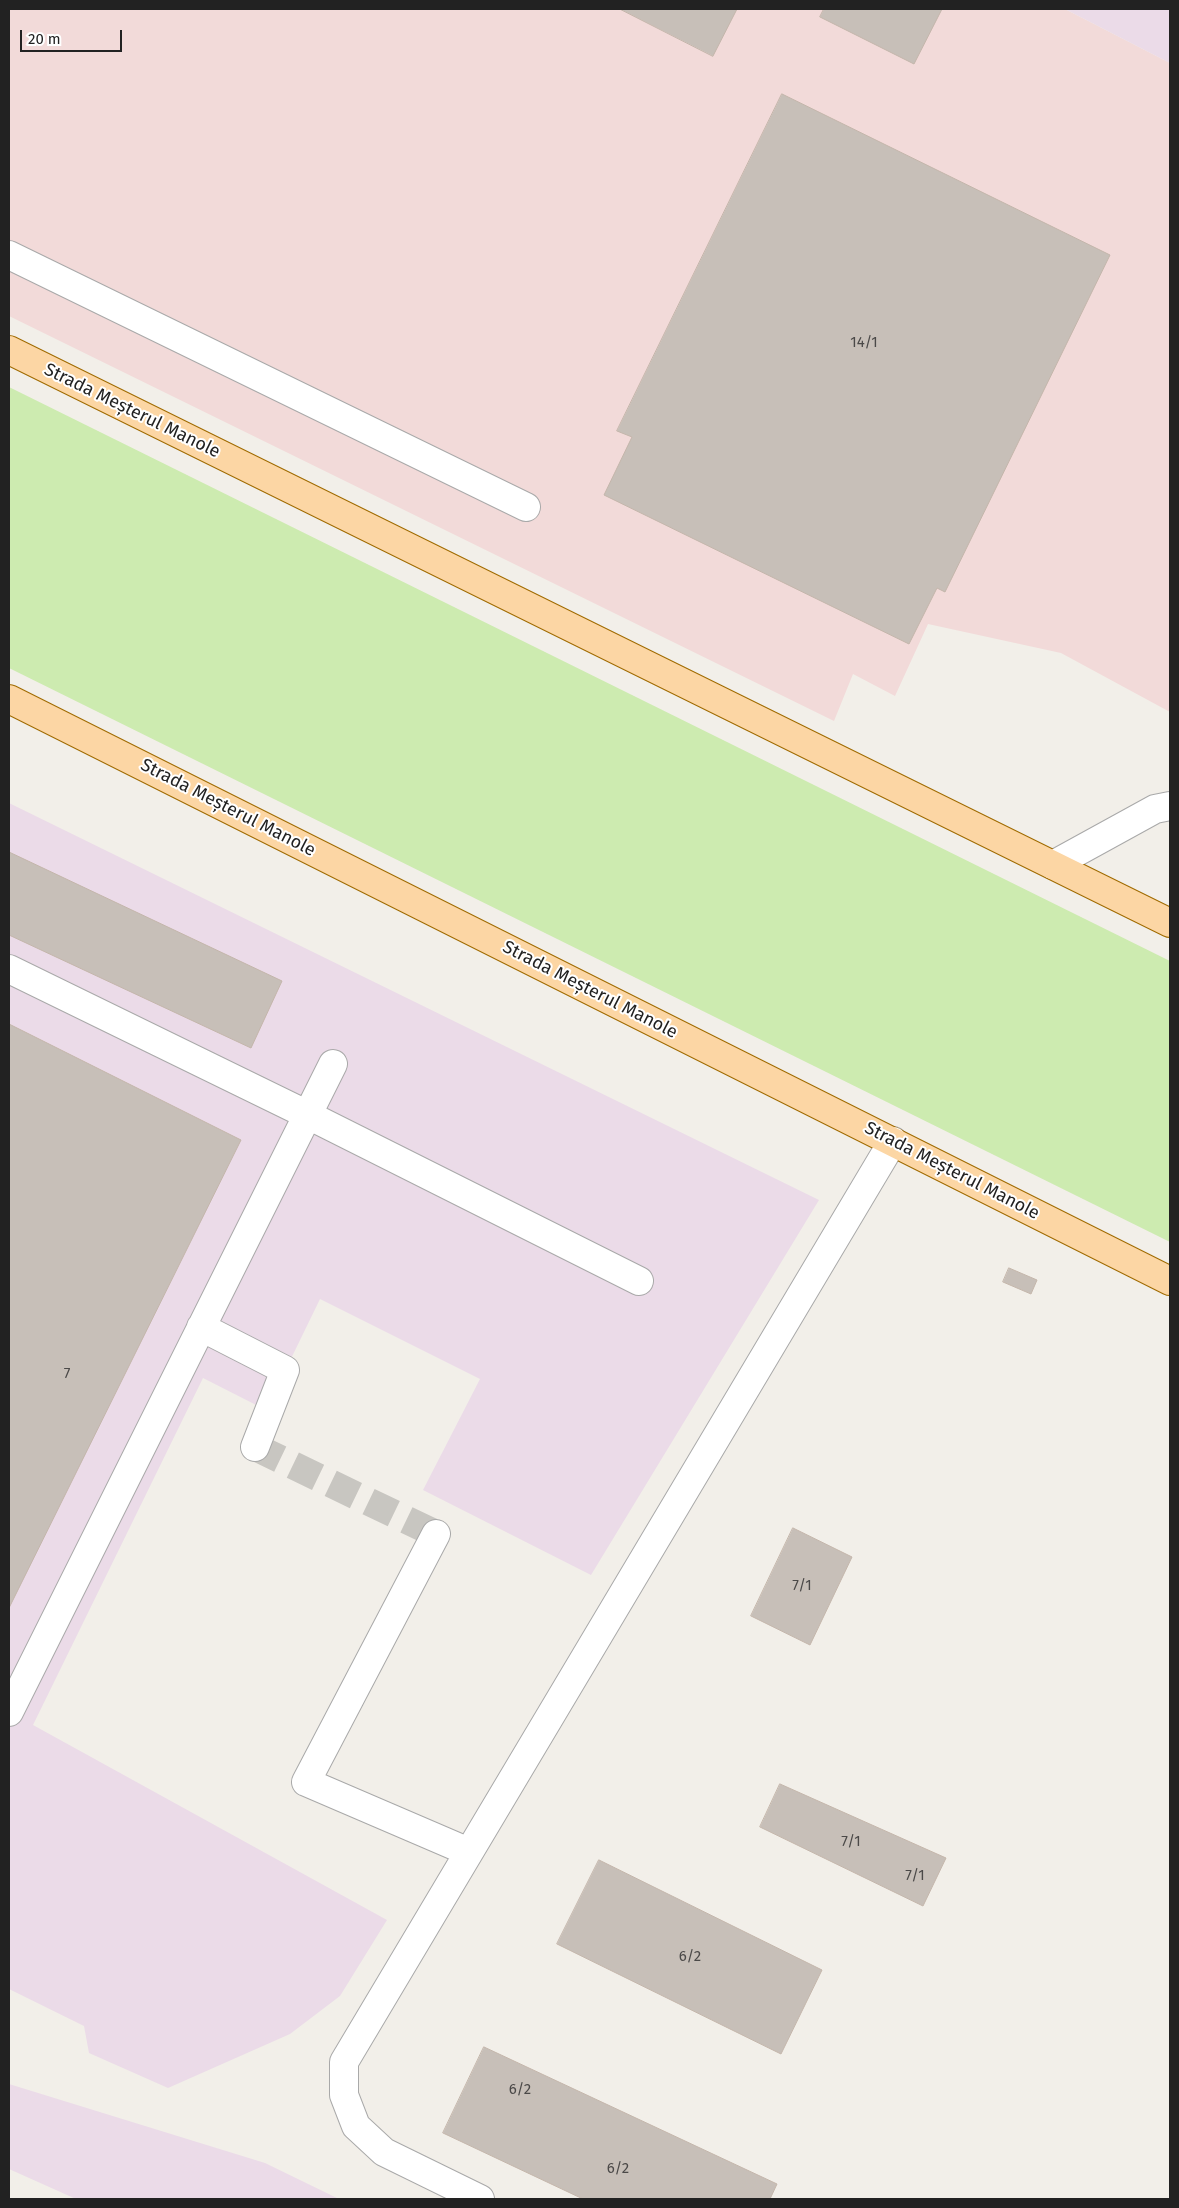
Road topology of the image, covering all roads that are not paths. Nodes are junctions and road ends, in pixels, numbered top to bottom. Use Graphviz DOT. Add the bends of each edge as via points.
graph roads {
  1 [pos="9,255"];
  2 [pos="9,350"];
  3 [pos="526,507"];
  4 [pos="9,699"];
  5 [pos="1170,806"];
  6 [pos="1053,865"];
  7 [pos="1170,923"];
  8 [pos="9,969"];
  9 [pos="333,1064"];
  10 [pos="308,1115"];
  11 [pos="893,1141"];
  12 [pos="639,1281"];
  13 [pos="1170,1281"];
  14 [pos="201,1327"];
  15 [pos="255,1447"];
  16 [pos="436,1534"];
  17 [pos="9,1712"];
  18 [pos="470,1852"];
  19 [pos="480,2199"];
  1 -- 3 [label="lane"];
  2 -- 6 [label="main road, Strada Meșterul Manole"];
  4 -- 11 [label="main road, Strada Meșterul Manole"];
  5 -- 6 [label="lane" via="1155,809"];
  6 -- 7 [label="main road, Strada Meșterul Manole"];
  8 -- 10 [label="lane"];
  9 -- 10 [label="lane"];
  10 -- 12 [label="lane"];
  10 -- 14 [label="lane"];
  11 -- 13 [label="main road, Strada Meșterul Manole"];
  11 -- 18 [label="lane"];
  14 -- 15 [label="lane" via="285,1370"];
  14 -- 17 [label="lane"];
  16 -- 18 [label="lane" via="306,1782"];
  18 -- 19 [label="lane" via="344,2062 344,2095 356,2126 384,2152"];
}
